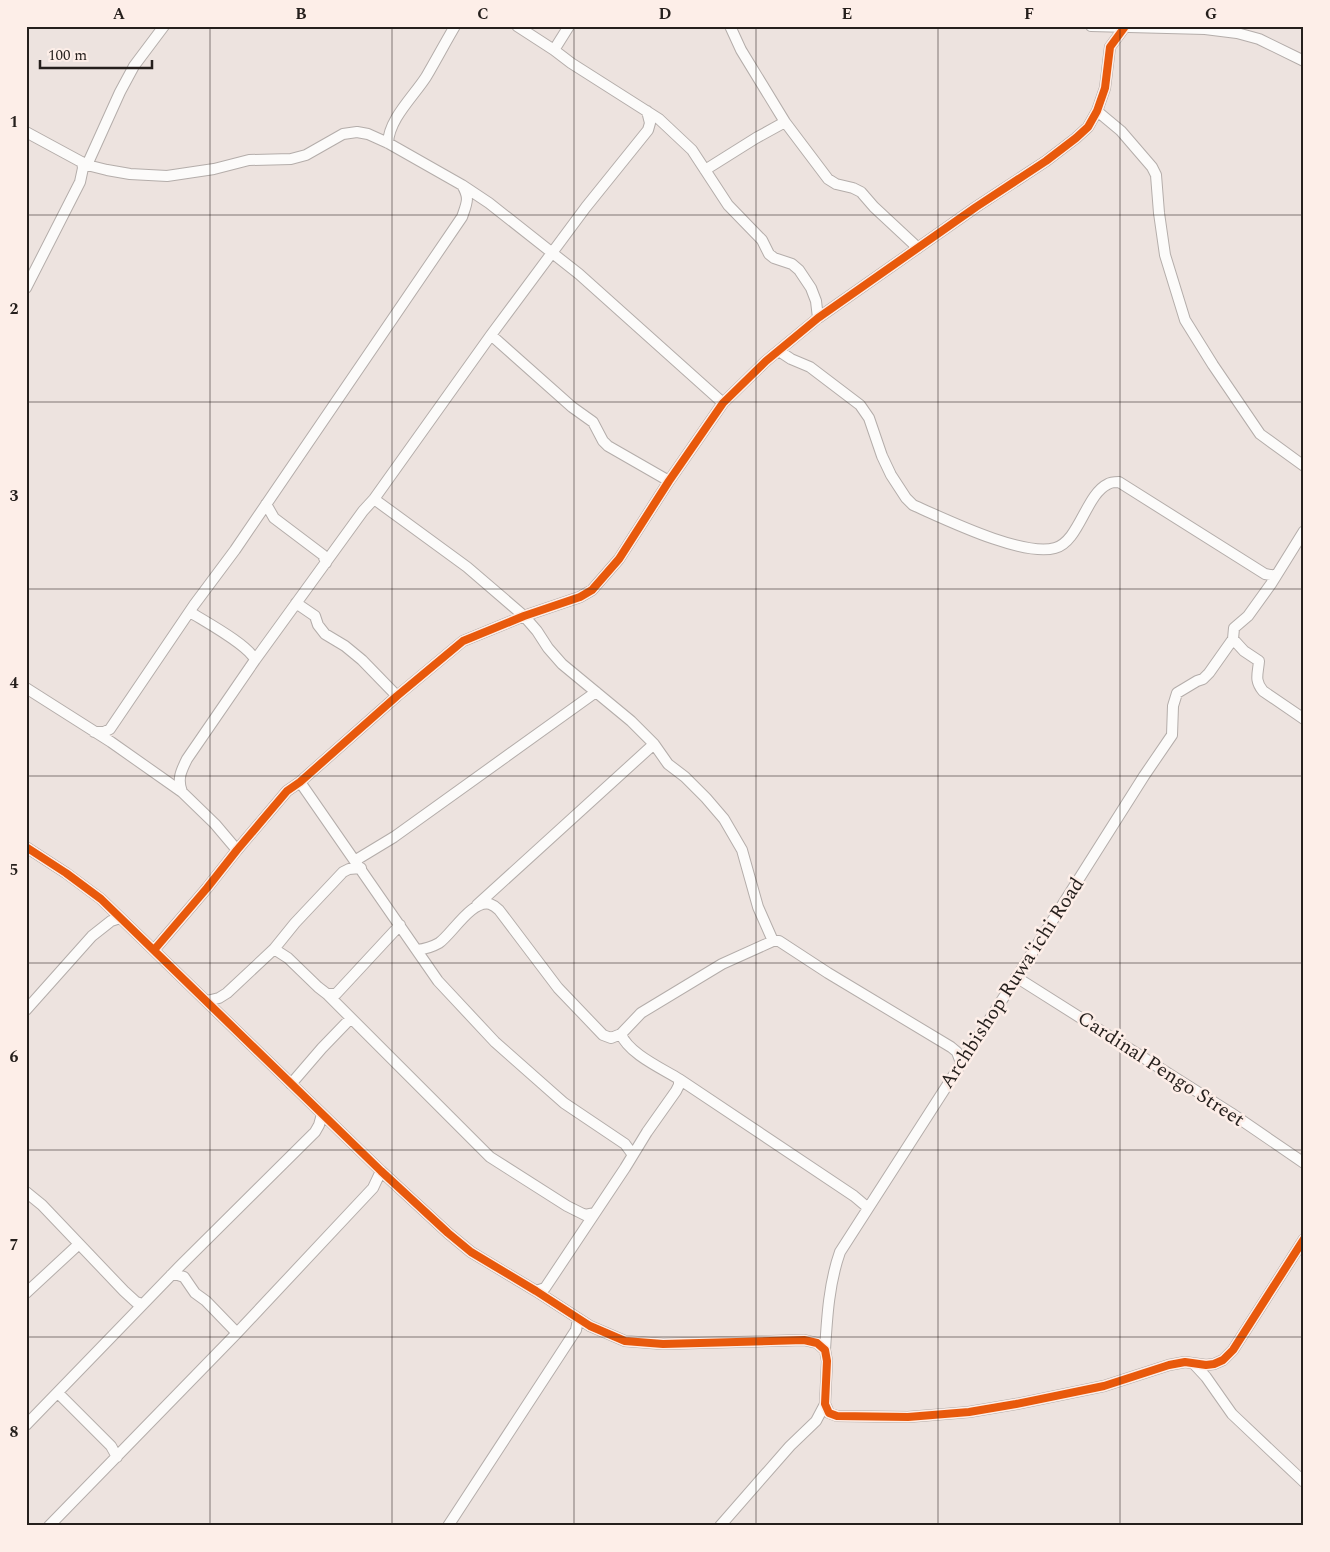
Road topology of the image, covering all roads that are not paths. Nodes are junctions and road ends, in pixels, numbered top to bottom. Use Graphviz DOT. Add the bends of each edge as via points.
graph roads {
  1 [pos="164,26"];
  2 [pos="456,26"];
  3 [pos="518,26"];
  4 [pos="570,26"];
  5 [pos="730,26"];
  6 [pos="1096,27"];
  7 [pos="1124,28"];
  8 [pos="1110,47"];
  9 [pos="554,50"];
  10 [pos="1304,62"];
  11 [pos="647,111"];
  12 [pos="1097,112"];
  13 [pos="786,122"];
  14 [pos="26,132"];
  15 [pos="388,144"];
  16 [pos="84,163"];
  17 [pos="705,170"];
  18 [pos="462,185"];
  19 [pos="918,248"];
  20 [pos="552,253"];
  21 [pos="26,288"];
  22 [pos="818,318"];
  23 [pos="491,335"];
  24 [pos="779,351"];
  25 [pos="723,403"];
  26 [pos="1304,466"];
  27 [pos="669,481"];
  28 [pos="374,499"];
  29 [pos="266,504"];
  30 [pos="1304,531"];
  31 [pos="326,563"];
  32 [pos="1271,578"];
  33 [pos="296,603"];
  34 [pos="190,612"];
  35 [pos="524,616"];
  36 [pos="1233,638"];
  37 [pos="255,660"];
  38 [pos="26,688"];
  39 [pos="596,692"];
  40 [pos="397,696"];
  41 [pos="1304,719"];
  42 [pos="110,729"];
  43 [pos="94,732"];
  44 [pos="111,742"];
  45 [pos="654,744"];
  46 [pos="179,775"];
  47 [pos="161,777"];
  48 [pos="300,782"];
  49 [pos="182,792"];
  50 [pos="26,847"];
  51 [pos="237,850"];
  52 [pos="358,864"];
  53 [pos="474,907"];
  54 [pos="120,918"];
  55 [pos="400,925"];
  56 [pos="773,940"];
  57 [pos="274,949"];
  58 [pos="154,950"];
  59 [pos="417,950"];
  60 [pos="1016,978"];
  61 [pos="327,994"];
  62 [pos="207,1000"];
  63 [pos="26,1010"];
  64 [pos="350,1019"];
  65 [pos="620,1034"];
  66 [pos="961,1063"];
  67 [pos="678,1079"];
  68 [pos="291,1084"];
  69 [pos="322,1114"];
  70 [pos="633,1155"];
  71 [pos="1304,1163"];
  72 [pos="381,1171"];
  73 [pos="26,1192"];
  74 [pos="868,1207"];
  75 [pos="595,1214"];
  76 [pos="1304,1239"];
  77 [pos="79,1244"];
  78 [pos="171,1275"];
  79 [pos="536,1291"];
  80 [pos="26,1293"];
  81 [pos="143,1304"];
  82 [pos="578,1318"];
  83 [pos="237,1333"];
  84 [pos="825,1350"];
  85 [pos="1193,1363"];
  86 [pos="58,1393"];
  87 [pos="825,1404"];
  88 [pos="837,1416"];
  89 [pos="816,1421"];
  90 [pos="26,1425"];
  91 [pos="117,1457"];
  92 [pos="1304,1482"];
  93 [pos="49,1526"];
  94 [pos="448,1526"];
  95 [pos="720,1526"];
  1 -- 16 [label="street" via="134,66"];
  2 -- 15 [label="street" via="398,116 388,136"];
  3 -- 9 [label="street"];
  4 -- 9 [label="street"];
  5 -- 13 [label="street" via="741,50"];
  6 -- 7 [label="street"];
  6 -- 8 [label="street" via="1108,37"];
  7 -- 8 [label="street"];
  7 -- 10 [label="street" via="1205,29 1238,33 1258,39"];
  8 -- 12 [label="street" via="1105,88"];
  9 -- 11 [label="street"];
  11 -- 17 [label="street" via="692,150"];
  11 -- 20 [label="street" via="648,130"];
  12 -- 19 [label="street" via="1076,138 1046,161"];
  12 -- 26 [label="street" via="1121,131 1156,175 1165,255 1185,320 1260,434"];
  13 -- 17 [label="street"];
  13 -- 19 [label="street" via="828,179 861,192"];
  14 -- 16 [label="street"];
  15 -- 16 [label="street" via="368,134 343,134 306,155 291,159 249,160 167,176 130,174"];
  15 -- 18 [label="street"];
  16 -- 21 [label="street" via="80,182"];
  17 -- 22 [label="street" via="728,205 762,240 769,254 799,270 811,288"];
  18 -- 20 [label="street"];
  18 -- 29 [label="street" via="468,194 462,217"];
  19 -- 22 [label="street"];
  20 -- 23 [label="street"];
  20 -- 25 [label="street"];
  22 -- 24 [label="street"];
  23 -- 27 [label="street" via="593,422 608,446"];
  23 -- 28 [label="street"];
  24 -- 25 [label="street"];
  24 -- 32 [label="street" via="810,366 860,405 869,418 892,475 913,505 1010,545 1054,549 1068,539 1099,491 1106,484 1119,482"];
  25 -- 27 [label="street"];
  27 -- 35 [label="street" via="619,559 592,590"];
  28 -- 31 [label="street"];
  28 -- 35 [label="street" via="467,567"];
  29 -- 31 [label="street" via="274,518 323,555"];
  29 -- 34 [label="street"];
  30 -- 32 [label="street"];
  31 -- 33 [label="street"];
  32 -- 36 [label="street" via="1248,616 1234,628"];
  33 -- 37 [label="street"];
  33 -- 40 [label="street" via="315,616 325,634 362,660"];
  34 -- 37 [label="street" via="236,641"];
  34 -- 42 [label="street"];
  35 -- 39 [label="street" via="562,664"];
  35 -- 40 [label="street" via="463,641"];
  36 -- 41 [label="street" via="1244,652 1260,662 1257,680 1263,691"];
  36 -- 60 [label="street, Archbishop Ruwa'ichi Road" via="1209,673 1177,693 1172,735"];
  37 -- 46 [label="street"];
  38 -- 43 [label="street"];
  39 -- 45 [label="street"];
  39 -- 52 [label="street"];
  40 -- 48 [label="street"];
  42 -- 43 [label="street"];
  42 -- 44 [label="street"];
  43 -- 44 [label="street"];
  44 -- 47 [label="street"];
  45 -- 53 [label="street"];
  45 -- 56 [label="street" via="668,764 685,777 724,819 742,850 758,907"];
  46 -- 47 [label="street"];
  46 -- 49 [label="street"];
  47 -- 49 [label="street"];
  48 -- 51 [label="street" via="287,791"];
  48 -- 52 [label="street"];
  49 -- 51 [label="street"];
  50 -- 54 [label="street" via="101,899"];
  51 -- 58 [label="street"];
  52 -- 55 [label="street"];
  52 -- 57 [label="street" via="344,872"];
  53 -- 59 [label="street" via="440,942"];
  53 -- 65 [label="street" via="490,904 500,910 558,988 603,1035 611,1038"];
  54 -- 58 [label="street"];
  54 -- 63 [label="street" via="92,936"];
  55 -- 59 [label="street"];
  55 -- 61 [label="street" via="341,990"];
  56 -- 65 [label="street" via="722,964 641,1013"];
  56 -- 66 [label="street" via="951,1047"];
  57 -- 61 [label="street"];
  57 -- 62 [label="street" via="228,993"];
  58 -- 62 [label="street"];
  59 -- 70 [label="street" via="438,981 495,1042 564,1103 625,1144"];
  60 -- 66 [label="street, Archbishop Ruwa'ichi Road"];
  60 -- 71 [label="street, Cardinal Pengo Street"];
  61 -- 64 [label="street"];
  62 -- 68 [label="street"];
  64 -- 68 [label="street"];
  64 -- 75 [label="street" via="490,1157 566,1206 585,1215"];
  65 -- 67 [label="street" via="631,1049"];
  66 -- 74 [label="street, Archbishop Ruwa'ichi Road"];
  67 -- 70 [label="street" via="676,1091"];
  67 -- 74 [label="street"];
  68 -- 69 [label="street"];
  69 -- 72 [label="street"];
  69 -- 78 [label="street" via="314,1132"];
  70 -- 75 [label="street"];
  72 -- 79 [label="street" via="471,1252"];
  72 -- 83 [label="street" via="373,1188"];
  73 -- 77 [label="street"];
  74 -- 84 [label="street, Archbishop Ruwa'ichi Road" via="840,1252 834,1268"];
  75 -- 79 [label="street" via="545,1288"];
  76 -- 85 [label="street" via="1233,1350 1214,1364"];
  77 -- 80 [label="street"];
  77 -- 81 [label="street" via="124,1291"];
  78 -- 81 [label="street"];
  78 -- 83 [label="street" via="184,1277 195,1293"];
  79 -- 82 [label="street"];
  81 -- 86 [label="street"];
  82 -- 84 [label="street" via="625,1341 663,1344 804,1340 817,1343"];
  82 -- 94 [label="street" via="576,1330"];
  83 -- 91 [label="street"];
  84 -- 87 [label="street, Archbishop Ruwa'ichi Road"];
  85 -- 88 [label="street" via="1169,1365 1104,1386 969,1412 908,1417"];
  85 -- 92 [label="street" via="1232,1414"];
  86 -- 90 [label="street"];
  86 -- 91 [label="street" via="111,1446"];
  87 -- 88 [label="street" via="830,1413"];
  87 -- 89 [label="street"];
  88 -- 89 [label="street"];
  89 -- 95 [label="street"];
  91 -- 93 [label="street"];
}
